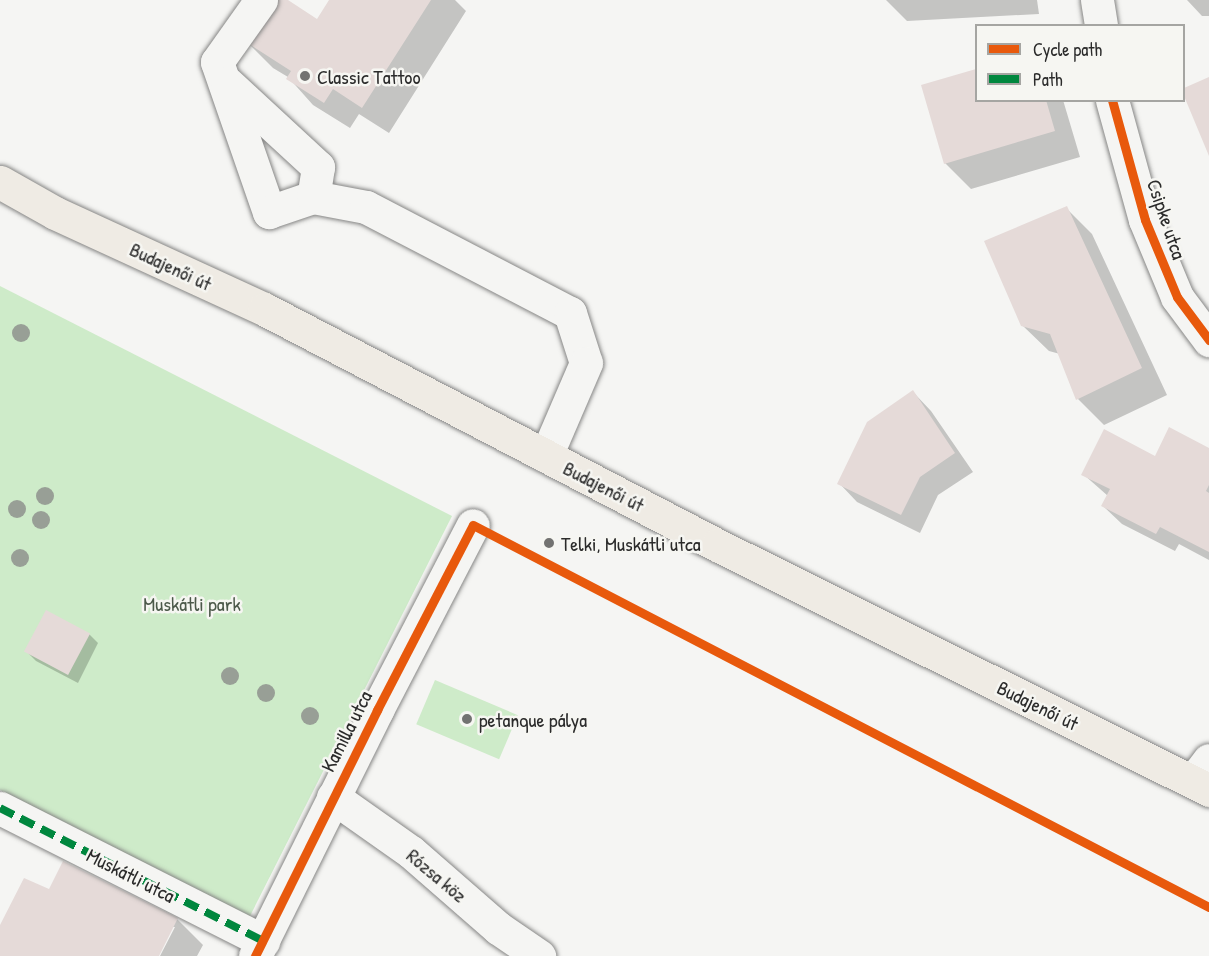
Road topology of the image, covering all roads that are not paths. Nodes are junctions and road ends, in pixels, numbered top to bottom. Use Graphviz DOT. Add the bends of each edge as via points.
graph roads {
  1 [pos="261,0"];
  2 [pos="1097,0"];
  3 [pos="1101,24"];
  4 [pos="226,82"];
  5 [pos="1113,102"];
  6 [pos="0,182"];
  7 [pos="314,197"];
  8 [pos="1209,340"];
  9 [pos="546,456"];
  10 [pos="473,525"];
  11 [pos="1204,777"];
  12 [pos="333,797"];
  13 [pos="0,808"];
  14 [pos="259,948"];
  15 [pos="538,956"];
  1 -- 4 [label="street" via="217,62"];
  2 -- 3 [label="street"];
  4 -- 7 [label="street" via="318,167"];
  4 -- 7 [label="street" via="269,212"];
  5 -- 8 [label="street, Csipke utca" via="1146,220 1176,297"];
  6 -- 9 [label="main road, Budajenői út" via="55,213 264,309"];
  7 -- 9 [label="street" via="366,207 570,313 586,363"];
  9 -- 11 [label="main road, Budajenői út" via="717,545"];
  10 -- 12 [label="street, Kamilla utca"];
  12 -- 14 [label="street, Kamilla utca"];
  12 -- 15 [label="street, Rózsa köz" via="411,852 498,928"];
  13 -- 14 [label="street, Muskátli utca"];
}
